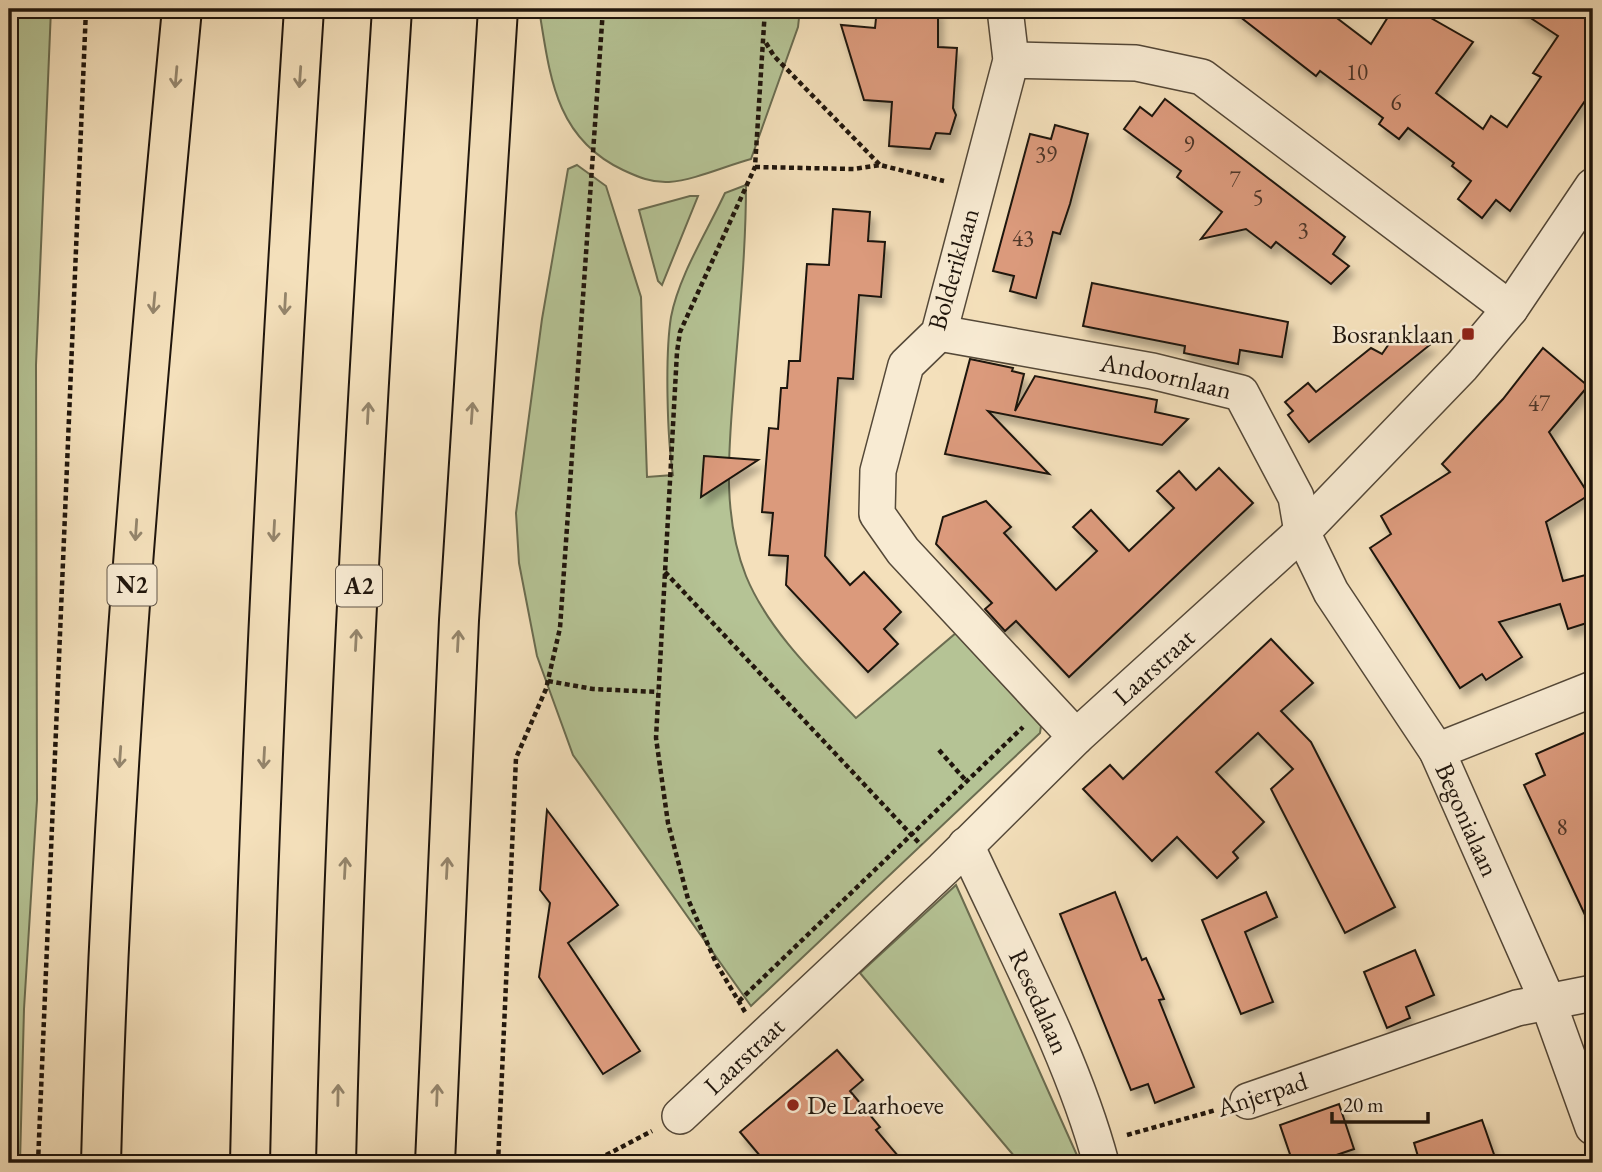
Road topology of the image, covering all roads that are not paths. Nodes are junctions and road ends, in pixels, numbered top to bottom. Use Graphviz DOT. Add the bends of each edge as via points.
graph roads {
  1 [pos="182,9"];
  2 [pos="304,9"];
  3 [pos="392,9"];
  4 [pos="498,9"];
  5 [pos="1005,9"];
  6 [pos="1011,60"];
  7 [pos="1593,186"];
  8 [pos="1510,309"];
  9 [pos="939,333"];
  10 [pos="1302,532"];
  11 [pos="1593,689"];
  12 [pos="1068,729"];
  13 [pos="1437,751"];
  14 [pos="954,857"];
  15 [pos="1593,993"];
  16 [pos="1548,1002"];
  17 [pos="1248,1101"];
  18 [pos="680,1116"];
  19 [pos="1593,1127"];
  20 [pos="1098,1153"];
  21 [pos="102,1163"];
  22 [pos="250,1163"];
  23 [pos="336,1163"];
  24 [pos="435,1163"];
  1 -- 21 [label="highway, N2, one-way" via="127,645 106,969"];
  2 -- 22 [label="highway, one-way" via="284,320 254,967"];
  23 -- 3 [label="highway, A2, one-way" via="341,955"];
  24 -- 4 [label="highway, one-way" via="460,607"];
  5 -- 6 [label="street, Bolderiklaan"];
  6 -- 8 [label="street" via="1136,63 1202,77"];
  6 -- 9 [label="street, Bolderiklaan"];
  7 -- 8 [label="street, Laarstraat"];
  8 -- 10 [label="street, Laarstraat" via="1462,366"];
  9 -- 10 [label="street, Andoornlaan" via="1152,371 1241,393 1296,497"];
  9 -- 12 [label="street, Bolderiklaan" via="906,365 878,471 877,514 903,551"];
  10 -- 12 [label="street, Laarstraat"];
  10 -- 13 [label="street, Begonialaan" via="1331,592"];
  11 -- 13 [label="street"];
  12 -- 14 [label="street, Laarstraat"];
  13 -- 16 [label="street, Begonialaan"];
  14 -- 18 [label="street, Laarstraat"];
  14 -- 20 [label="street, Resedalaan" via="1048,1024"];
  15 -- 16 [label="street, Anjerpad"];
  16 -- 17 [label="street, Anjerpad" via="1517,1008"];
  16 -- 19 [label="street, Begonialaan"];
}
